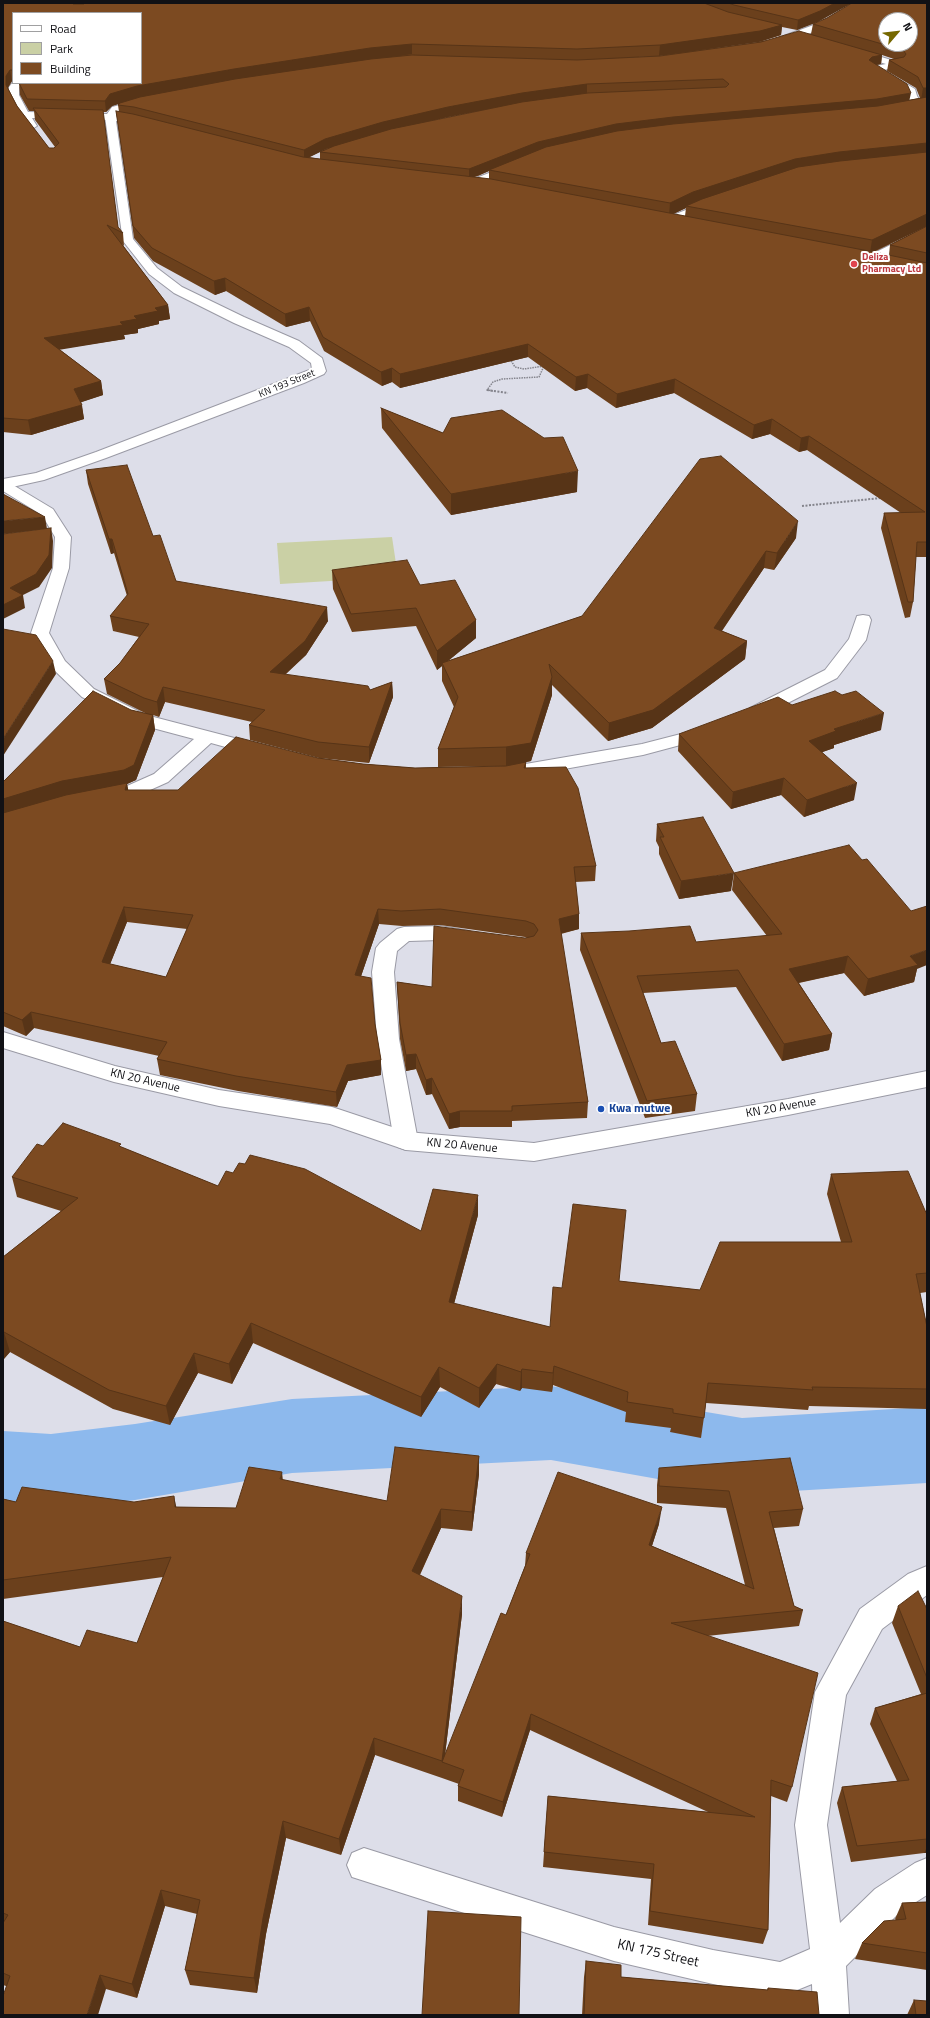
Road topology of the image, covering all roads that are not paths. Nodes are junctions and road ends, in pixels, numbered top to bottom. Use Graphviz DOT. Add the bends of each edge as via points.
graph roads {
  1 [pos="861,3"];
  2 [pos="776,30"];
  3 [pos="798,35"];
  4 [pos="814,40"];
  5 [pos="768,44"];
  6 [pos="843,48"];
  7 [pos="16,84"];
  8 [pos="158,98"];
  9 [pos="923,104"];
  10 [pos="904,108"];
  11 [pos="24,115"];
  12 [pos="110,117"];
  13 [pos="156,126"];
  14 [pos="37,132"];
  15 [pos="528,160"];
  16 [pos="458,183"];
  17 [pos="470,184"];
  18 [pos="491,187"];
  19 [pos="723,198"];
  20 [pos="688,224"];
  21 [pos="927,231"];
  22 [pos="893,264"];
  23 [pos="3,485"];
  24 [pos="863,620"];
  25 [pos="742,718"];
  26 [pos="720,727"];
  27 [pos="207,737"];
  28 [pos="274,754"];
  29 [pos="491,774"];
  30 [pos="87,799"];
  31 [pos="479,939"];
  32 [pos="3,1040"];
  33 [pos="927,1079"];
  34 [pos="406,1141"];
  35 [pos="927,1580"];
  36 [pos="364,1865"];
  37 [pos="927,1875"];
  38 [pos="828,1959"];
  39 [pos="831,2015"];
  1 -- 3 [label="street"];
  2 -- 3 [label="street"];
  3 -- 4 [label="street"];
  3 -- 5 [label="street"];
  6 -- 9 [label="street" via="898,64 874,69 912,91 912,96"];
  7 -- 11 [label="street" via="14,95"];
  8 -- 12 [label="street" via="116,109"];
  9 -- 10 [label="street"];
  11 -- 12 [label="street"];
  11 -- 14 [label="street"];
  12 -- 13 [label="street"];
  12 -- 23 [label="street, KN 193 Street" via="127,239 153,271 178,290 294,344 317,361 319,371 243,402 39,477"];
  15 -- 17 [label="street"];
  16 -- 17 [label="street"];
  17 -- 18 [label="street"];
  19 -- 20 [label="street" via="666,219"];
  21 -- 22 [label="street" via="868,258"];
  23 -- 27 [label="street" via="48,512 54,535 63,538 61,568 40,633 58,664 88,692 140,719"];
  24 -- 25 [label="street" via="858,640 832,674"];
  26 -- 29 [label="street" via="643,749"];
  27 -- 28 [label="street"];
  27 -- 30 [label="street" via="162,778 132,791"];
  31 -- 34 [label="street" via="440,933 404,934 388,948 383,972 388,1039"];
  32 -- 34 [label="street, KN 20 Avenue" via="114,1074 218,1098 332,1116"];
  33 -- 34 [label="street, KN 20 Avenue" via="788,1107 534,1152"];
  35 -- 38 [label="street" via="871,1619 831,1692 811,1825"];
  36 -- 38 [label="street, KN 175 Street" via="614,1944 713,1967 780,1980"];
  37 -- 38 [label="street, KN 175 Street" via="887,1901"];
  38 -- 39 [label="street"];
}
